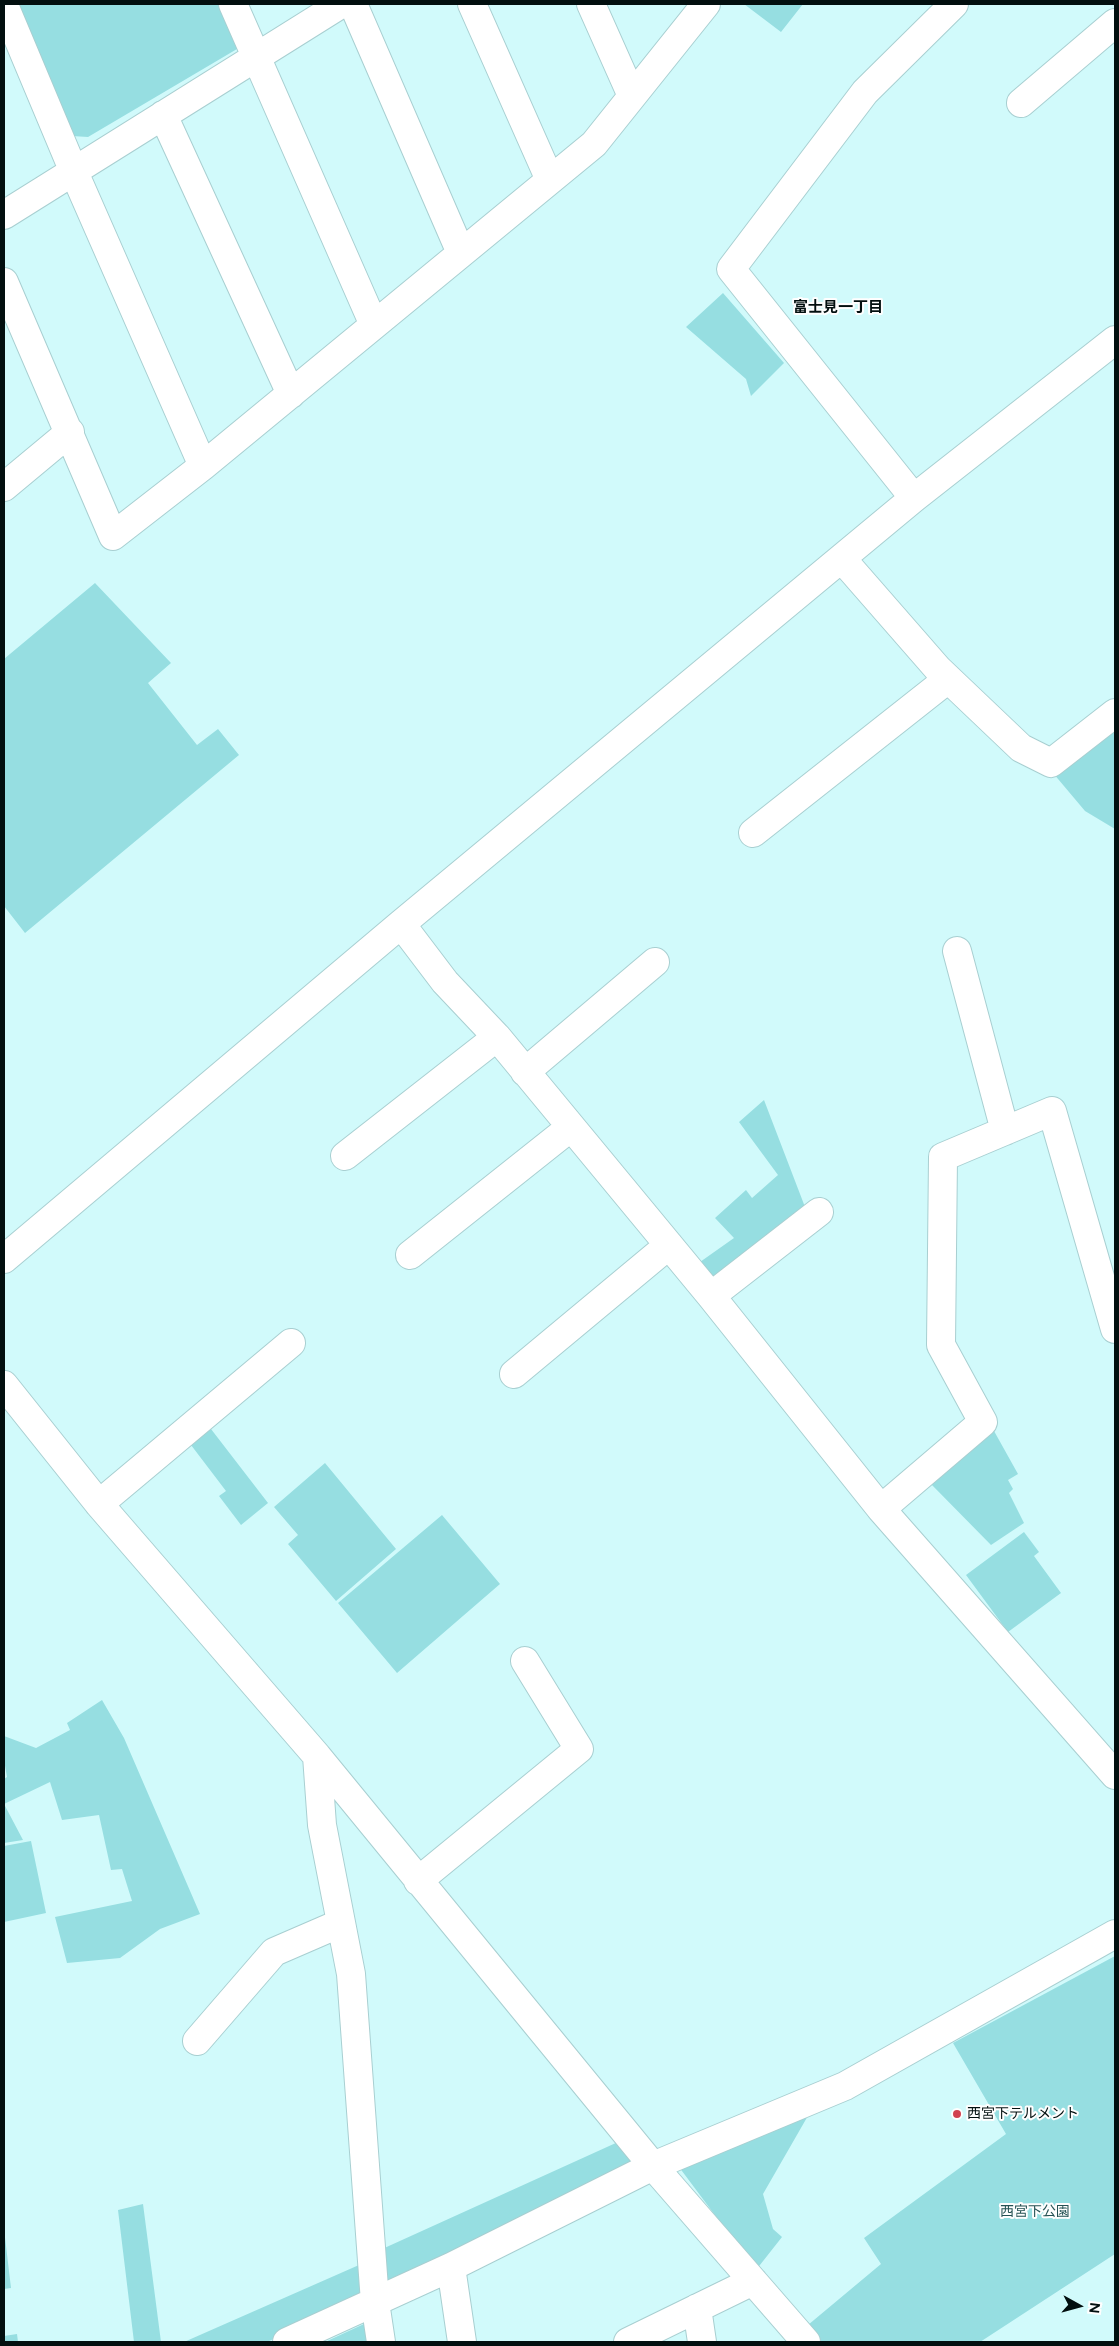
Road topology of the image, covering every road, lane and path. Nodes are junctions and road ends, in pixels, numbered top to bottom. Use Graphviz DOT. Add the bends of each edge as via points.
graph roads {
  1 [pos="233,4"];
  2 [pos="341,4"];
  3 [pos="353,4"];
  4 [pos="472,4"];
  5 [pos="591,4"];
  6 [pos="706,4"];
  7 [pos="954,4"];
  8 [pos="4,5"];
  9 [pos="1115,23"];
  10 [pos="256,55"];
  11 [pos="632,96"];
  12 [pos="1021,103"];
  13 [pos="163,115"];
  14 [pos="74,172"];
  15 [pos="550,180"];
  16 [pos="4,215"];
  17 [pos="462,253"];
  18 [pos="4,282"];
  19 [pos="374,325"];
  20 [pos="1115,340"];
  21 [pos="290,394"];
  22 [pos="70,432"];
  23 [pos="203,466"];
  24 [pos="4,487"];
  25 [pos="914,498"];
  26 [pos="842,559"];
  27 [pos="948,679"];
  28 [pos="1115,713"];
  29 [pos="753,834"];
  30 [pos="401,924"];
  31 [pos="957,951"];
  32 [pos="655,962"];
  33 [pos="497,1037"];
  34 [pos="525,1072"];
  35 [pos="571,1127"];
  36 [pos="1005,1131"];
  37 [pos="345,1156"];
  38 [pos="819,1212"];
  39 [pos="669,1245"];
  40 [pos="410,1255"];
  41 [pos="4,1259"];
  42 [pos="712,1296"];
  43 [pos="1115,1329"];
  44 [pos="291,1343"];
  45 [pos="514,1374"];
  46 [pos="4,1385"];
  47 [pos="99,1504"];
  48 [pos="881,1509"];
  49 [pos="525,1661"];
  50 [pos="317,1756"];
  51 [pos="1115,1775"];
  52 [pos="418,1881"];
  53 [pos="340,1923"];
  54 [pos="1115,1934"];
  55 [pos="197,2041"];
  56 [pos="653,2166"];
  57 [pos="451,2267"];
  58 [pos="753,2281"];
  59 [pos="375,2302"];
  60 [pos="697,2308"];
  61 [pos="288,2342"];
  62 [pos="380,2342"];
  63 [pos="462,2342"];
  64 [pos="628,2342"];
  65 [pos="702,2342"];
  66 [pos="806,2342"];
  1 -- 10 [label="street"];
  2 -- 10 [label="street"];
  3 -- 17 [label="street"];
  4 -- 15 [label="street"];
  5 -- 11 [label="street"];
  6 -- 11 [label="street"];
  7 -- 25 [label="street" via="865,92 731,269"];
  8 -- 14 [label="street"];
  9 -- 12 [label="street"];
  10 -- 13 [label="street"];
  10 -- 19 [label="street"];
  11 -- 15 [label="street" via="594,144"];
  13 -- 14 [label="street"];
  13 -- 21 [label="street"];
  14 -- 16 [label="street"];
  14 -- 23 [label="street"];
  15 -- 17 [label="street"];
  17 -- 19 [label="street"];
  18 -- 22 [label="street"];
  19 -- 21 [label="street"];
  20 -- 25 [label="street"];
  21 -- 23 [label="street"];
  22 -- 23 [label="street" via="113,536"];
  22 -- 24 [label="street"];
  25 -- 26 [label="street"];
  26 -- 27 [label="street"];
  26 -- 30 [label="street"];
  27 -- 28 [label="street" via="1021,748 1051,763"];
  27 -- 29 [label="street"];
  30 -- 33 [label="street" via="445,982"];
  30 -- 41 [label="street"];
  31 -- 36 [label="street"];
  32 -- 34 [label="street"];
  33 -- 34 [label="street"];
  33 -- 37 [label="street"];
  34 -- 35 [label="street"];
  35 -- 39 [label="street"];
  35 -- 40 [label="street"];
  36 -- 43 [label="street" via="1052,1111"];
  36 -- 48 [label="street" via="943,1157 941,1345 983,1422"];
  38 -- 42 [label="street"];
  39 -- 42 [label="street"];
  39 -- 45 [label="street"];
  42 -- 48 [label="street"];
  44 -- 47 [label="street"];
  46 -- 47 [label="street"];
  47 -- 50 [label="street"];
  48 -- 51 [label="street"];
  49 -- 52 [label="street" via="579,1749"];
  50 -- 52 [label="street"];
  50 -- 53 [label="street" via="322,1825"];
  52 -- 56 [label="street"];
  53 -- 55 [label="street" via="274,1952"];
  53 -- 59 [label="street" via="351,1974"];
  54 -- 56 [label="street" via="845,2086"];
  56 -- 57 [label="street"];
  56 -- 58 [label="street"];
  57 -- 59 [label="street"];
  57 -- 63 [label="street"];
  58 -- 60 [label="street"];
  58 -- 66 [label="street"];
  59 -- 61 [label="street"];
  59 -- 62 [label="street"];
  60 -- 64 [label="street"];
  60 -- 65 [label="street"];
}
